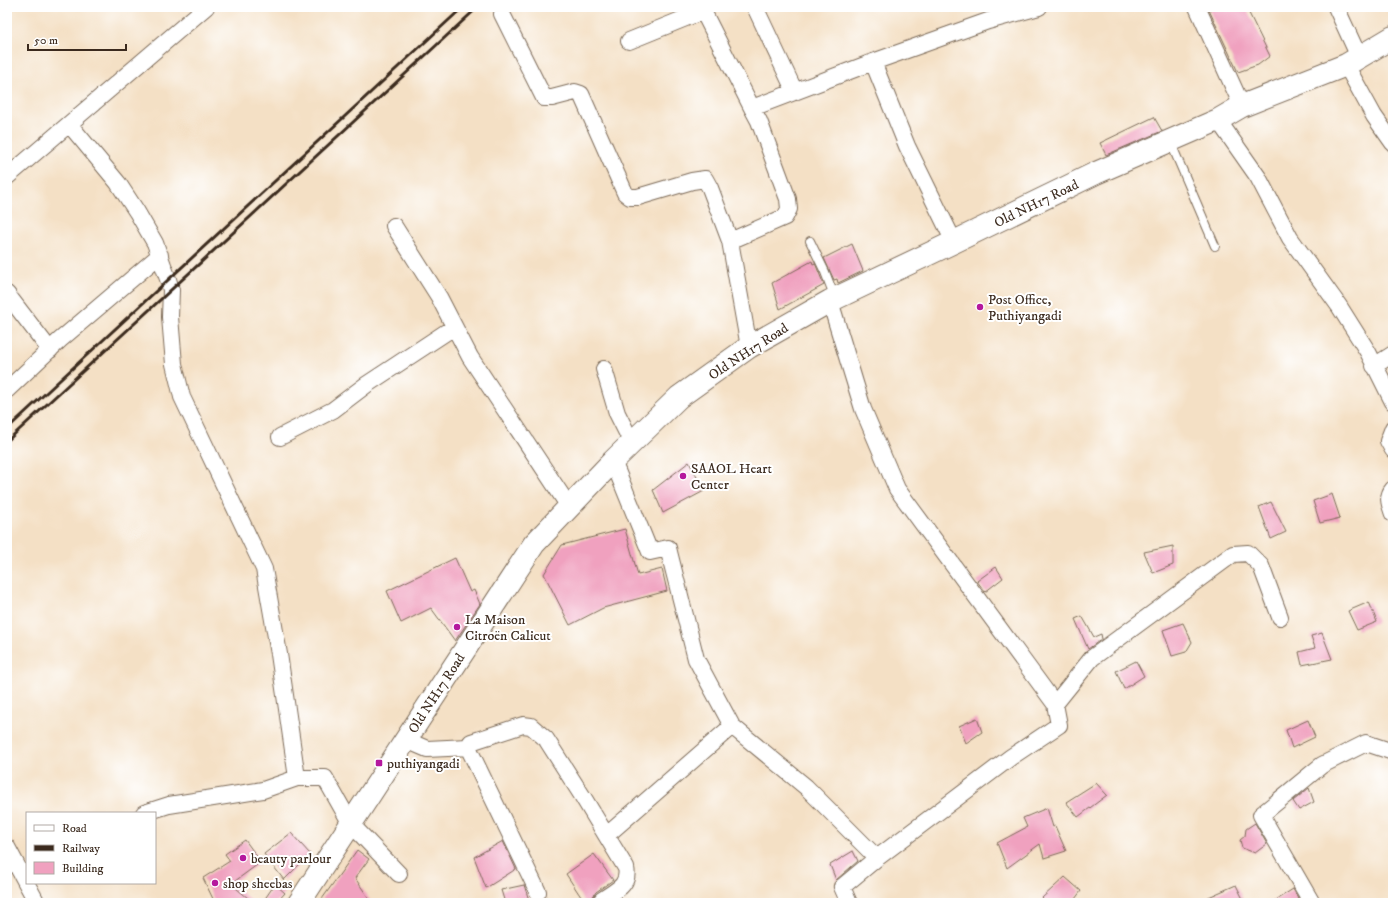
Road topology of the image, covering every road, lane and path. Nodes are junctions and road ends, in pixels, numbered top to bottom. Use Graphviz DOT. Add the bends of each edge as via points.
graph roads {
  1 [pos="206,7"];
  2 [pos="755,7"];
  3 [pos="1039,7"];
  4 [pos="1197,7"];
  5 [pos="1336,7"];
  6 [pos="702,9"];
  7 [pos="502,14"];
  8 [pos="1393,37"];
  9 [pos="629,41"];
  10 [pos="873,62"];
  11 [pos="1353,62"];
  12 [pos="795,92"];
  13 [pos="1242,106"];
  14 [pos="752,108"];
  15 [pos="1218,120"];
  16 [pos="69,124"];
  17 [pos="1170,140"];
  18 [pos="1393,143"];
  19 [pos="7,177"];
  20 [pos="394,226"];
  21 [pos="730,240"];
  22 [pos="810,240"];
  23 [pos="954,242"];
  24 [pos="1215,246"];
  25 [pos="160,255"];
  26 [pos="7,294"];
  27 [pos="832,300"];
  28 [pos="454,327"];
  29 [pos="749,347"];
  30 [pos="50,350"];
  31 [pos="1393,354"];
  32 [pos="1374,366"];
  33 [pos="604,369"];
  34 [pos="7,390"];
  35 [pos="1393,402"];
  36 [pos="1393,428"];
  37 [pos="280,437"];
  38 [pos="632,443"];
  39 [pos="1393,450"];
  40 [pos="613,461"];
  41 [pos="1393,490"];
  42 [pos="570,508"];
  43 [pos="1393,514"];
  44 [pos="1280,617"];
  45 [pos="1054,704"];
  46 [pos="732,726"];
  47 [pos="406,740"];
  48 [pos="468,747"];
  49 [pos="1393,752"];
  50 [pos="297,778"];
  51 [pos="147,812"];
  52 [pos="351,824"];
  53 [pos="606,835"];
  54 [pos="16,853"];
  55 [pos="877,858"];
  56 [pos="399,874"];
  57 [pos="26,877"];
  58 [pos="29,884"];
  59 [pos="538,892"];
  60 [pos="37,903"];
  61 [pos="299,903"];
  62 [pos="600,903"];
  63 [pos="849,903"];
  64 [pos="1312,903"];
  1 -- 16 [label="street"];
  2 -- 12 [label="street"];
  3 -- 10 [label="street" via="988,21"];
  4 -- 13 [label="street"];
  5 -- 11 [label="street"];
  6 -- 9 [label="street"];
  6 -- 14 [label="street"];
  7 -- 21 [label="street" via="544,98 575,92 581,94 625,193 630,197 638,197 692,181 705,180"];
  8 -- 11 [label="main road, Old NH17 Road"];
  10 -- 12 [label="street"];
  10 -- 23 [label="street" via="907,146"];
  11 -- 13 [label="main road, Old NH17 Road"];
  11 -- 18 [label="street" via="1374,116"];
  12 -- 14 [label="street"];
  13 -- 15 [label="main road, Old NH17 Road"];
  14 -- 21 [label="street" via="788,198 789,209 785,216"];
  15 -- 17 [label="main road, Old NH17 Road"];
  15 -- 32 [label="street" via="1258,177 1290,238 1339,306"];
  16 -- 19 [label="street"];
  16 -- 25 [label="street" via="118,183"];
  17 -- 23 [label="main road, Old NH17 Road"];
  17 -- 24 [label="lane"];
  20 -- 28 [label="street" via="439,297"];
  21 -- 29 [label="street"];
  22 -- 27 [label="lane" via="825,272"];
  23 -- 27 [label="main road, Old NH17 Road"];
  25 -- 30 [label="street"];
  25 -- 50 [label="street" via="171,290 170,318 174,364 182,397 264,569"];
  26 -- 30 [label="street"];
  27 -- 29 [label="main road, Old NH17 Road"];
  27 -- 45 [label="street" via="863,409 897,489"];
  28 -- 37 [label="street" via="333,410"];
  28 -- 42 [label="street" via="470,357"];
  29 -- 38 [label="main road, Old NH17 Road" via="679,397"];
  30 -- 34 [label="street"];
  31 -- 32 [label="street"];
  32 -- 35 [label="street"];
  33 -- 38 [label="street" via="617,413"];
  36 -- 39 [label="street" via="1388,442"];
  38 -- 40 [label="main road, Old NH17 Road"];
  40 -- 42 [label="main road, Old NH17 Road"];
  40 -- 46 [label="street" via="650,552 668,548 696,659"];
  41 -- 43 [label="street" via="1389,494 1389,499"];
  42 -- 47 [label="main road, Old NH17 Road" via="534,544"];
  44 -- 45 [label="street" via="1261,566 1248,553 1233,554 1092,658"];
  45 -- 55 [label="street" via="1059,725 1011,757"];
  46 -- 53 [label="street"];
  46 -- 55 [label="street" via="806,787"];
  47 -- 48 [label="street" via="427,748"];
  47 -- 52 [label="main road, Old NH17 Road"];
  48 -- 53 [label="street" via="471,742 508,729 530,726 546,739"];
  48 -- 59 [label="street"];
  49 -- 64 [label="street" via="1366,743 1322,765 1262,815"];
  50 -- 51 [label="street" via="263,790 169,805"];
  50 -- 52 [label="street" via="325,778"];
  52 -- 56 [label="street"];
  52 -- 61 [label="main road, Old NH17 Road"];
  53 -- 62 [label="street" via="626,868 628,876 625,884"];
  54 -- 57 [label="street"];
  55 -- 63 [label="street" via="842,887"];
  58 -- 60 [label="street"];
}
